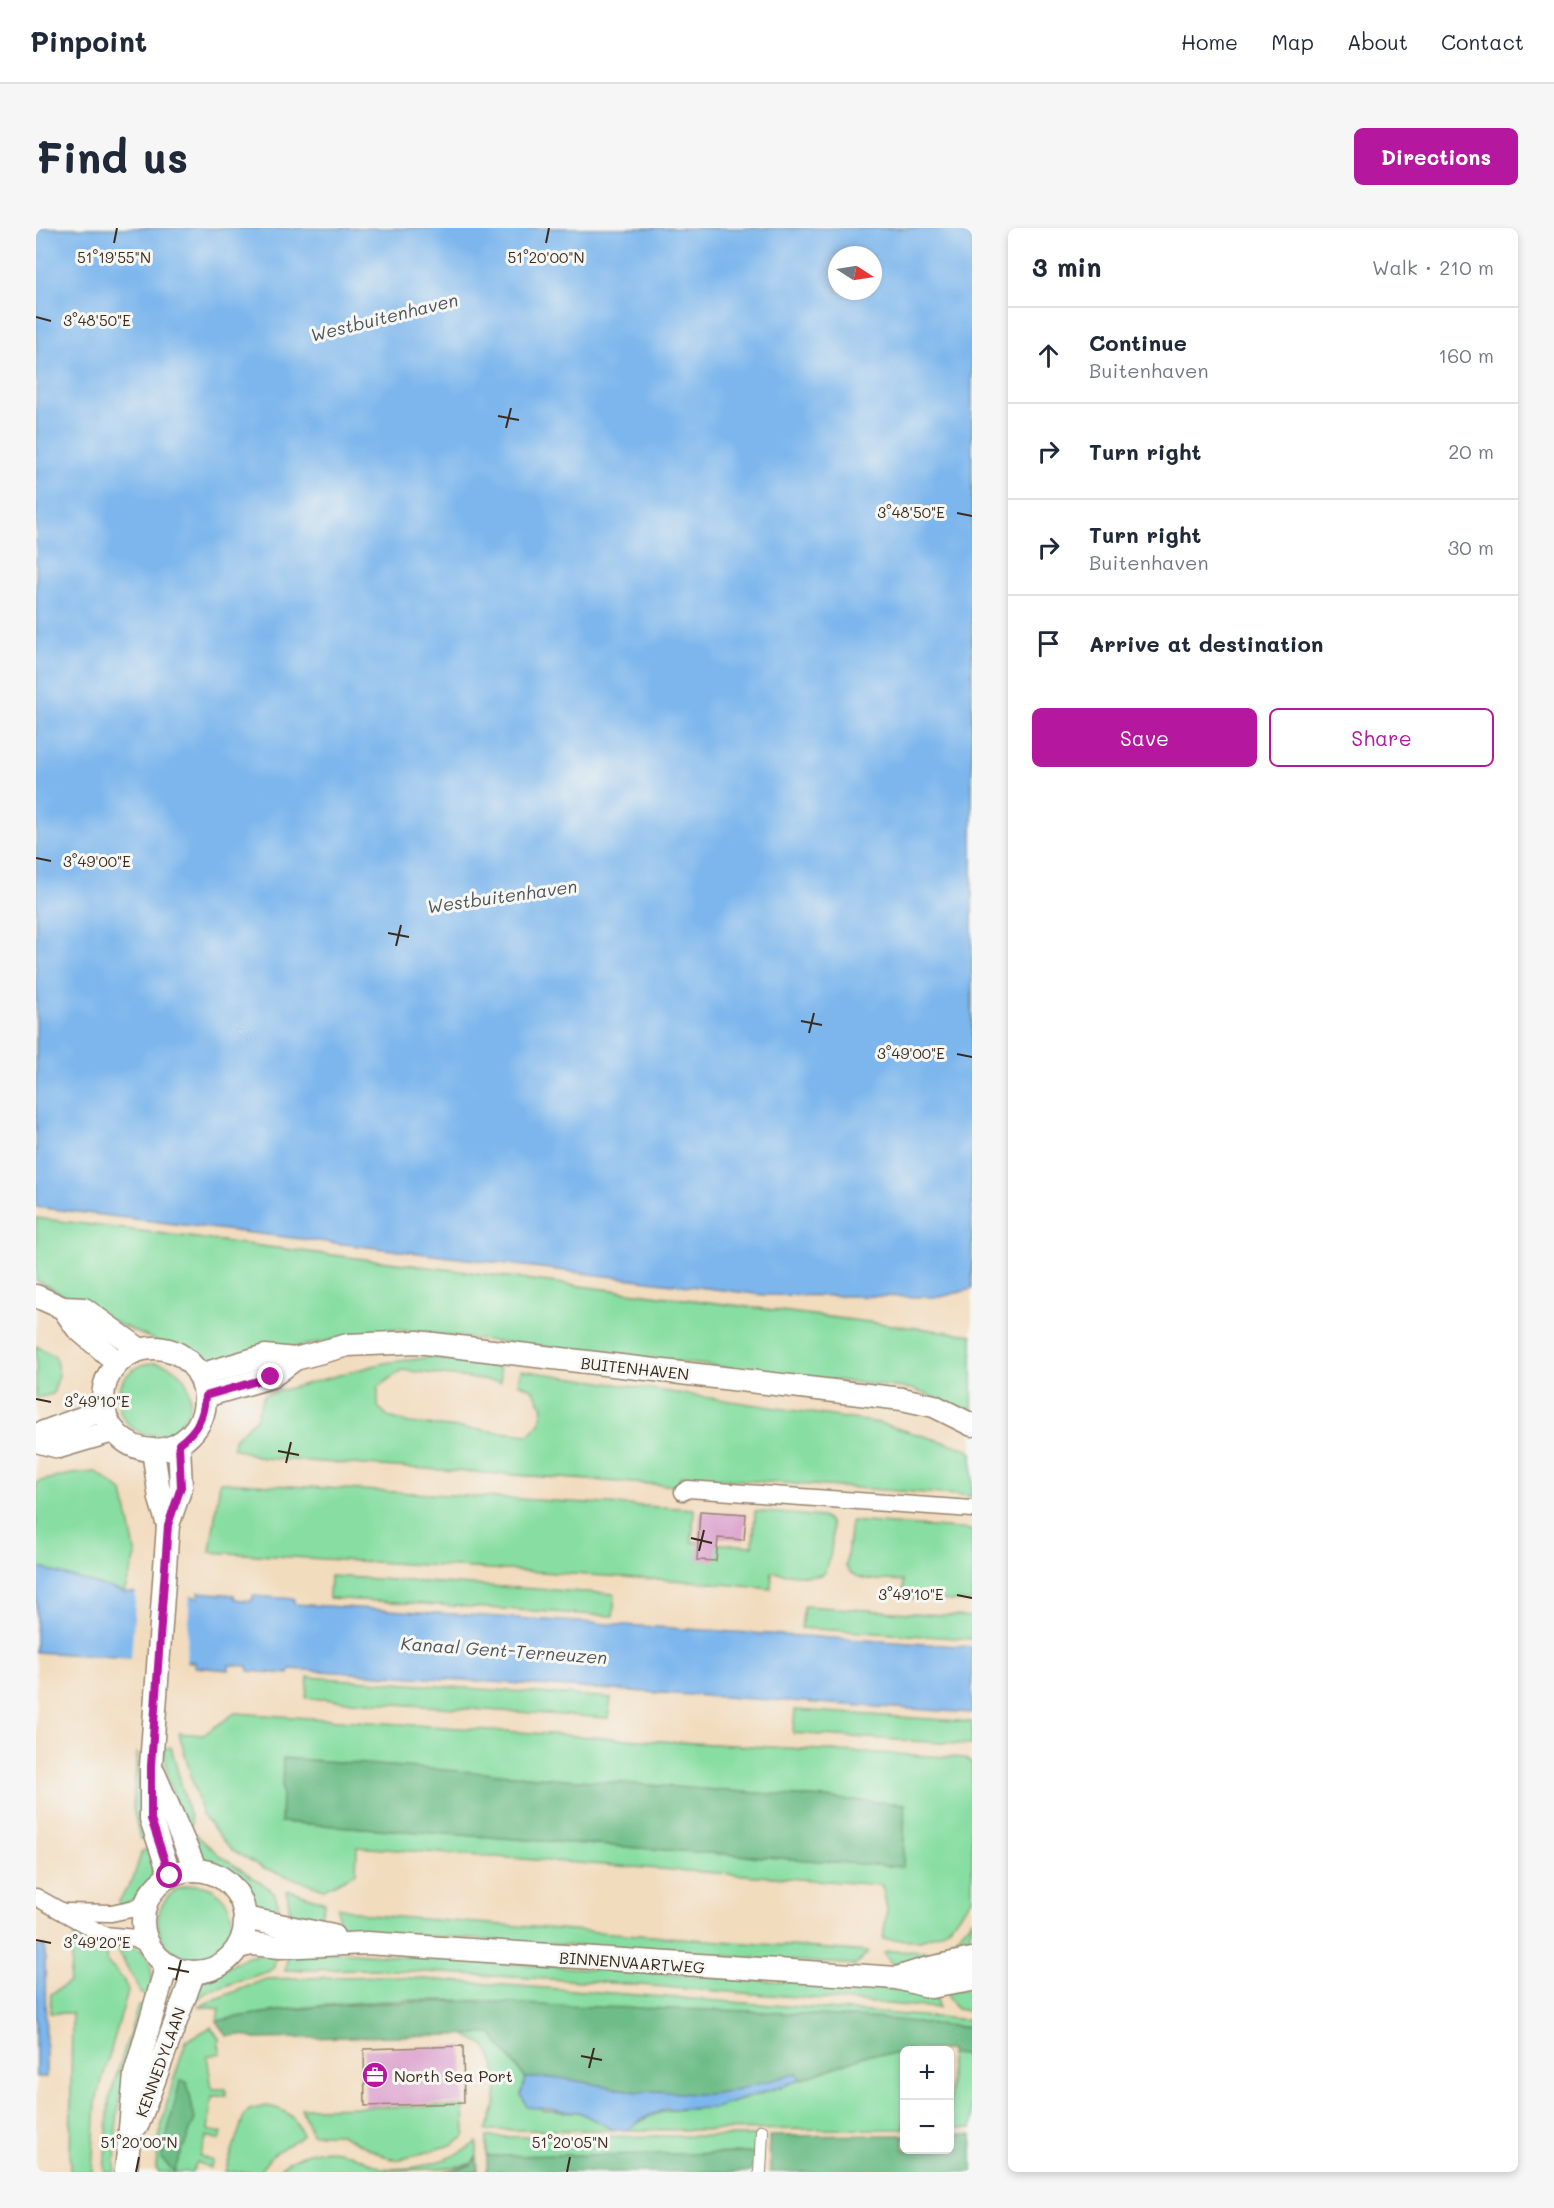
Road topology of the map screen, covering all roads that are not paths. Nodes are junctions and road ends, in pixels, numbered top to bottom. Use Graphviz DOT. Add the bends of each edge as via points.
graph roads {
  1 [pos="36,1296"];
  2 [pos="63,1308"];
  3 [pos="139,1349"];
  4 [pos="117,1362"];
  5 [pos="202,1386"];
  6 [pos="103,1410"];
  7 [pos="972,1425"];
  8 [pos="113,1431"];
  9 [pos="36,1435"];
  10 [pos="36,1441"];
  11 [pos="179,1444"];
  12 [pos="153,1450"];
  13 [pos="683,1492"];
  14 [pos="972,1509"];
  15 [pos="168,1525"];
  16 [pos="151,1766"];
  17 [pos="196,1870"];
  18 [pos="170,1876"];
  19 [pos="36,1897"];
  20 [pos="145,1906"];
  21 [pos="63,1912"];
  22 [pos="245,1918"];
  23 [pos="367,1943"];
  24 [pos="149,1945"];
  25 [pos="238,1947"];
  26 [pos="972,1959"];
  27 [pos="167,1965"];
  28 [pos="194,1972"];
  29 [pos="897,1978"];
  30 [pos="972,1980"];
  31 [pos="762,2131"];
  32 [pos="126,2162"];
  33 [pos="760,2172"];
  1 -- 2 [label="main road"];
  2 -- 3 [label="main road" via="84,1308"];
  2 -- 4 [label="main road" via="77,1328"];
  3 -- 4 [label="main road"];
  3 -- 5 [label="main road" via="153,1347 175,1352 193,1365"];
  4 -- 6 [label="main road" via="103,1387"];
  5 -- 7 [label="main road, BUITENHAVEN" via="265,1356 295,1359 348,1345 441,1343 514,1355 902,1399 934,1406"];
  5 -- 11 [label="main road" via="204,1408 196,1429"];
  6 -- 8 [label="main road"];
  6 -- 9 [label="main road"];
  8 -- 10 [label="main road" via="59,1447"];
  8 -- 12 [label="main road" via="131,1445"];
  11 -- 12 [label="main road"];
  11 -- 15 [label="main road" via="181,1487"];
  12 -- 15 [label="main road"];
  13 -- 14 [label="street"];
  15 -- 16 [label="main road"];
  16 -- 17 [label="main road"];
  16 -- 18 [label="main road" via="151,1819"];
  17 -- 18 [label="main road"];
  17 -- 22 [label="main road" via="224,1879 235,1890"];
  18 -- 20 [label="main road" via="150,1894"];
  19 -- 21 [label="street"];
  20 -- 21 [label="street" via="111,1913"];
  20 -- 24 [label="main road" via="144,1933"];
  21 -- 24 [label="street" via="104,1935 135,1938"];
  22 -- 23 [label="main road, BINNENVAARTWEG"];
  22 -- 25 [label="main road"];
  23 -- 25 [label="main road, BINNENVAARTWEG"];
  23 -- 29 [label="main road, BINNENVAARTWEG"];
  24 -- 27 [label="main road"];
  25 -- 28 [label="main road" via="219,1965"];
  26 -- 29 [label="main road, BINNENVAARTWEG"];
  27 -- 28 [label="main road"];
  27 -- 32 [label="main road, KENNEDYLAAN" via="135,2074"];
  28 -- 32 [label="main road, KENNEDYLAAN"];
  29 -- 30 [label="main road, BINNENVAARTWEG" via="931,1987"];
  31 -- 33 [label="street"];
}
